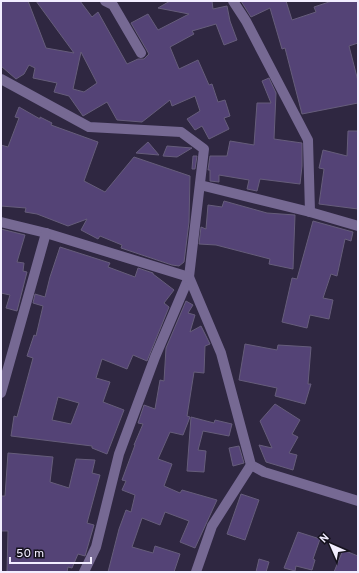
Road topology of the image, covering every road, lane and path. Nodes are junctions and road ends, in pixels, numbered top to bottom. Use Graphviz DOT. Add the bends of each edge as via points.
graph roads {
  1 [pos="105,1"];
  2 [pos="233,1"];
  3 [pos="141,53"];
  4 [pos="1,79"];
  5 [pos="200,185"];
  6 [pos="310,212"];
  7 [pos="1,222"];
  8 [pos="358,226"];
  9 [pos="46,233"];
  10 [pos="189,277"];
  11 [pos="1,393"];
  12 [pos="251,465"];
  13 [pos="358,501"];
  14 [pos="84,572"];
  15 [pos="196,572"];
  1 -- 3 [label="street" via="113,6"];
  2 -- 6 [label="street" via="308,140"];
  4 -- 5 [label="street" via="89,127 181,132 204,149"];
  5 -- 6 [label="street"];
  5 -- 10 [label="street"];
  6 -- 8 [label="street"];
  7 -- 9 [label="street"];
  9 -- 10 [label="street"];
  9 -- 11 [label="street"];
  10 -- 12 [label="street" via="221,353"];
  10 -- 14 [label="street" via="119,454 96,547"];
  12 -- 13 [label="street" via="264,472"];
  12 -- 15 [label="street" via="212,526"];
}
